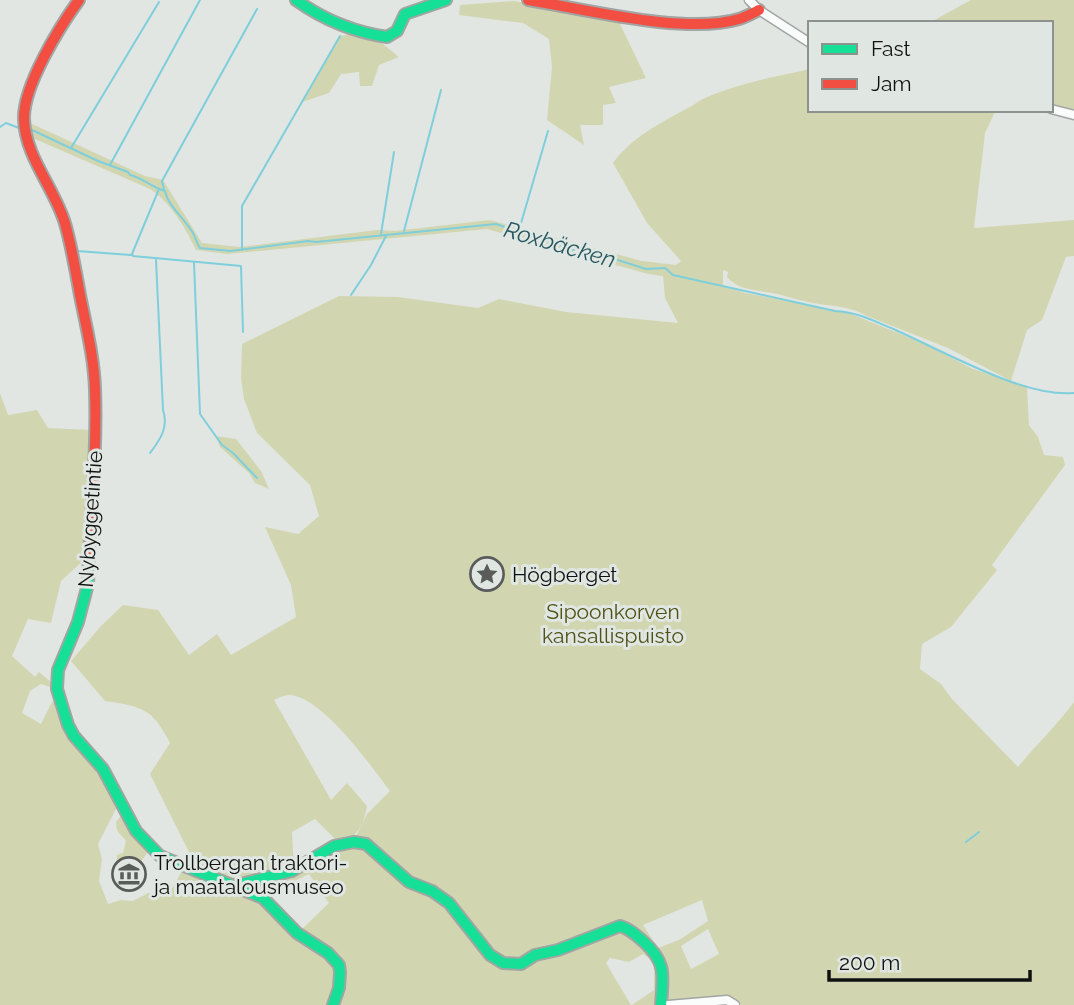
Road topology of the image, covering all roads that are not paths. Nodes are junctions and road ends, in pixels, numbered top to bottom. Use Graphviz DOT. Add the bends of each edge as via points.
graph roads {
  1 [pos="79,0"];
  2 [pos="296,0"];
  3 [pos="446,0"];
  4 [pos="528,0"];
  5 [pos="749,0"];
  6 [pos="759,10"];
  7 [pos="808,42"];
  8 [pos="1053,110"];
  9 [pos="1074,115"];
  10 [pos="233,886"];
  11 [pos="334,1005"];
  12 [pos="661,1005"];
  13 [pos="668,1005"];
  14 [pos="735,1005"];
  1 -- 10 [label="street, Nybyggetintie" via="40,67 24,120 28,142 66,225 95,387 88,584 58,670 57,689 74,736 103,769 143,840 160,856"];
  2 -- 3 [label="street" via="337,24 387,37 397,31 405,13"];
  4 -- 6 [label="street" via="671,22 739,21"];
  5 -- 6 [label="street"];
  6 -- 7 [label="street"];
  8 -- 9 [label="street"];
  10 -- 11 [label="street, Nybyggetintie" via="263,898 297,933 339,965 341,979"];
  10 -- 12 [label="street" via="294,870 338,843 359,842 409,882 449,903 490,955 503,963 521,964 535,954 571,946 620,926 628,928 661,959"];
  13 -- 14 [label="street" via="727,1000"];
}
